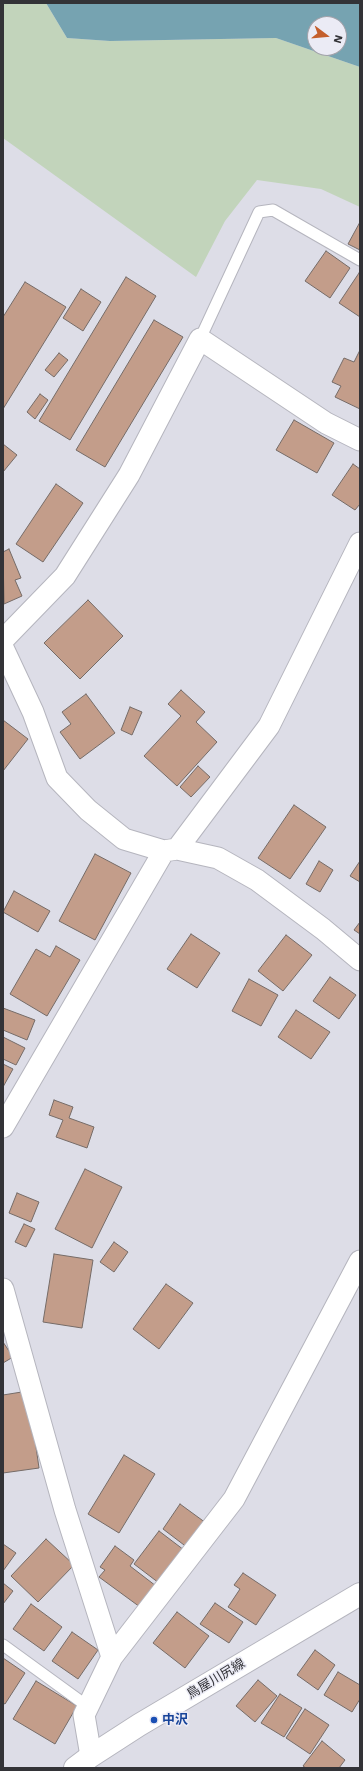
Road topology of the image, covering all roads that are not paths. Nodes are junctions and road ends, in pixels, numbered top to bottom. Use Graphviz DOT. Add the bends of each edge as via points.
graph roads {
  1 [pos="360,260"];
  2 [pos="200,339"];
  3 [pos="360,440"];
  4 [pos="360,543"];
  5 [pos="3,640"];
  6 [pos="3,648"];
  7 [pos="170,850"];
  8 [pos="360,960"];
  9 [pos="3,1127"];
  10 [pos="360,1262"];
  11 [pos="3,1289"];
  12 [pos="360,1594"];
  13 [pos="3,1645"];
  14 [pos="112,1657"];
  15 [pos="87,1706"];
  16 [pos="83,1762"];
  1 -- 2 [label="lane" via="272,210 259,212"];
  2 -- 3 [label="street" via="326,424"];
  2 -- 5 [label="street" via="129,476 65,576"];
  4 -- 7 [label="street" via="269,726"];
  6 -- 7 [label="street" via="33,712 57,778 88,810 124,839"];
  7 -- 8 [label="street" via="218,858 257,880"];
  7 -- 9 [label="street"];
  10 -- 14 [label="street" via="234,1499"];
  11 -- 14 [label="street" via="65,1510"];
  12 -- 16 [label="main road, 鳥屋川尻線" via="139,1725"];
  13 -- 15 [label="lane"];
  14 -- 15 [label="street"];
  15 -- 16 [label="street" via="84,1715 86,1733"];
}
